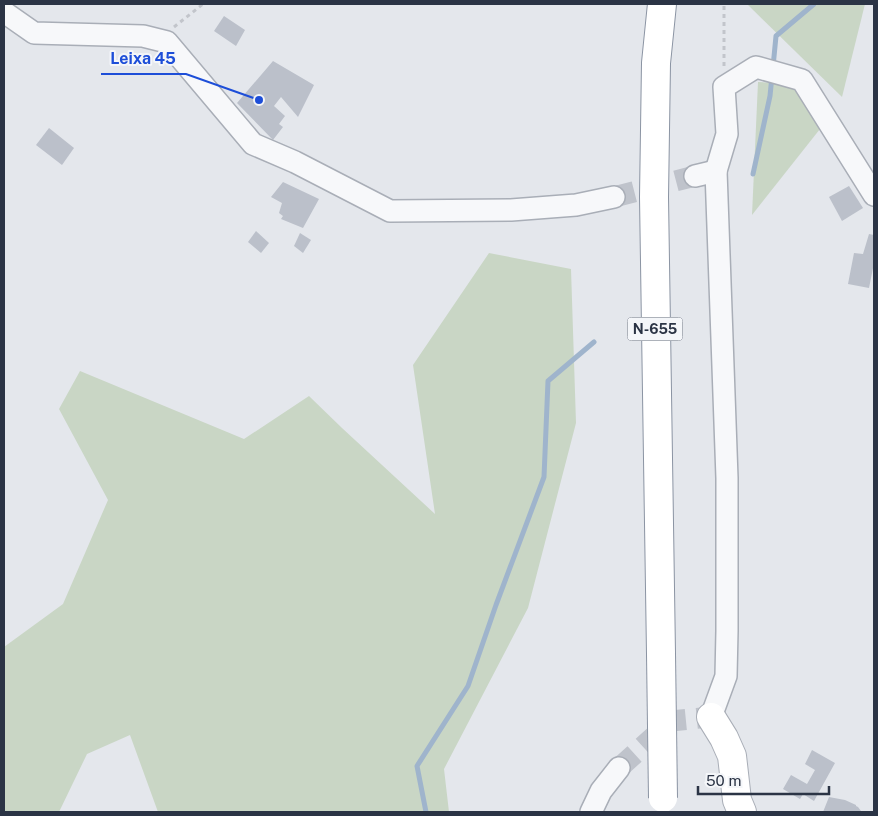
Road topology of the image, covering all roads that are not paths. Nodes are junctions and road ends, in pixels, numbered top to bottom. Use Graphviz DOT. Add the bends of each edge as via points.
graph roads {
  1 [pos="662,4"];
  2 [pos="4,12"];
  3 [pos="716,171"];
  4 [pos="695,176"];
  5 [pos="614,196"];
  6 [pos="874,196"];
  7 [pos="711,717"];
  8 [pos="619,768"];
  9 [pos="663,805"];
  10 [pos="591,812"];
  11 [pos="742,812"];
  1 -- 9 [label="main road, N-655, bridge" via="656,64 654,197"];
  2 -- 5 [label="street" via="34,33 143,36 167,42 253,144 390,211 576,206"];
  3 -- 4 [label="street"];
  3 -- 6 [label="street" via="727,134 724,87 756,67 802,80"];
  3 -- 7 [label="street" via="727,478 726,676"];
  7 -- 11 [label="main road" via="732,756 736,800"];
  8 -- 10 [label="street" via="601,791"];
}
